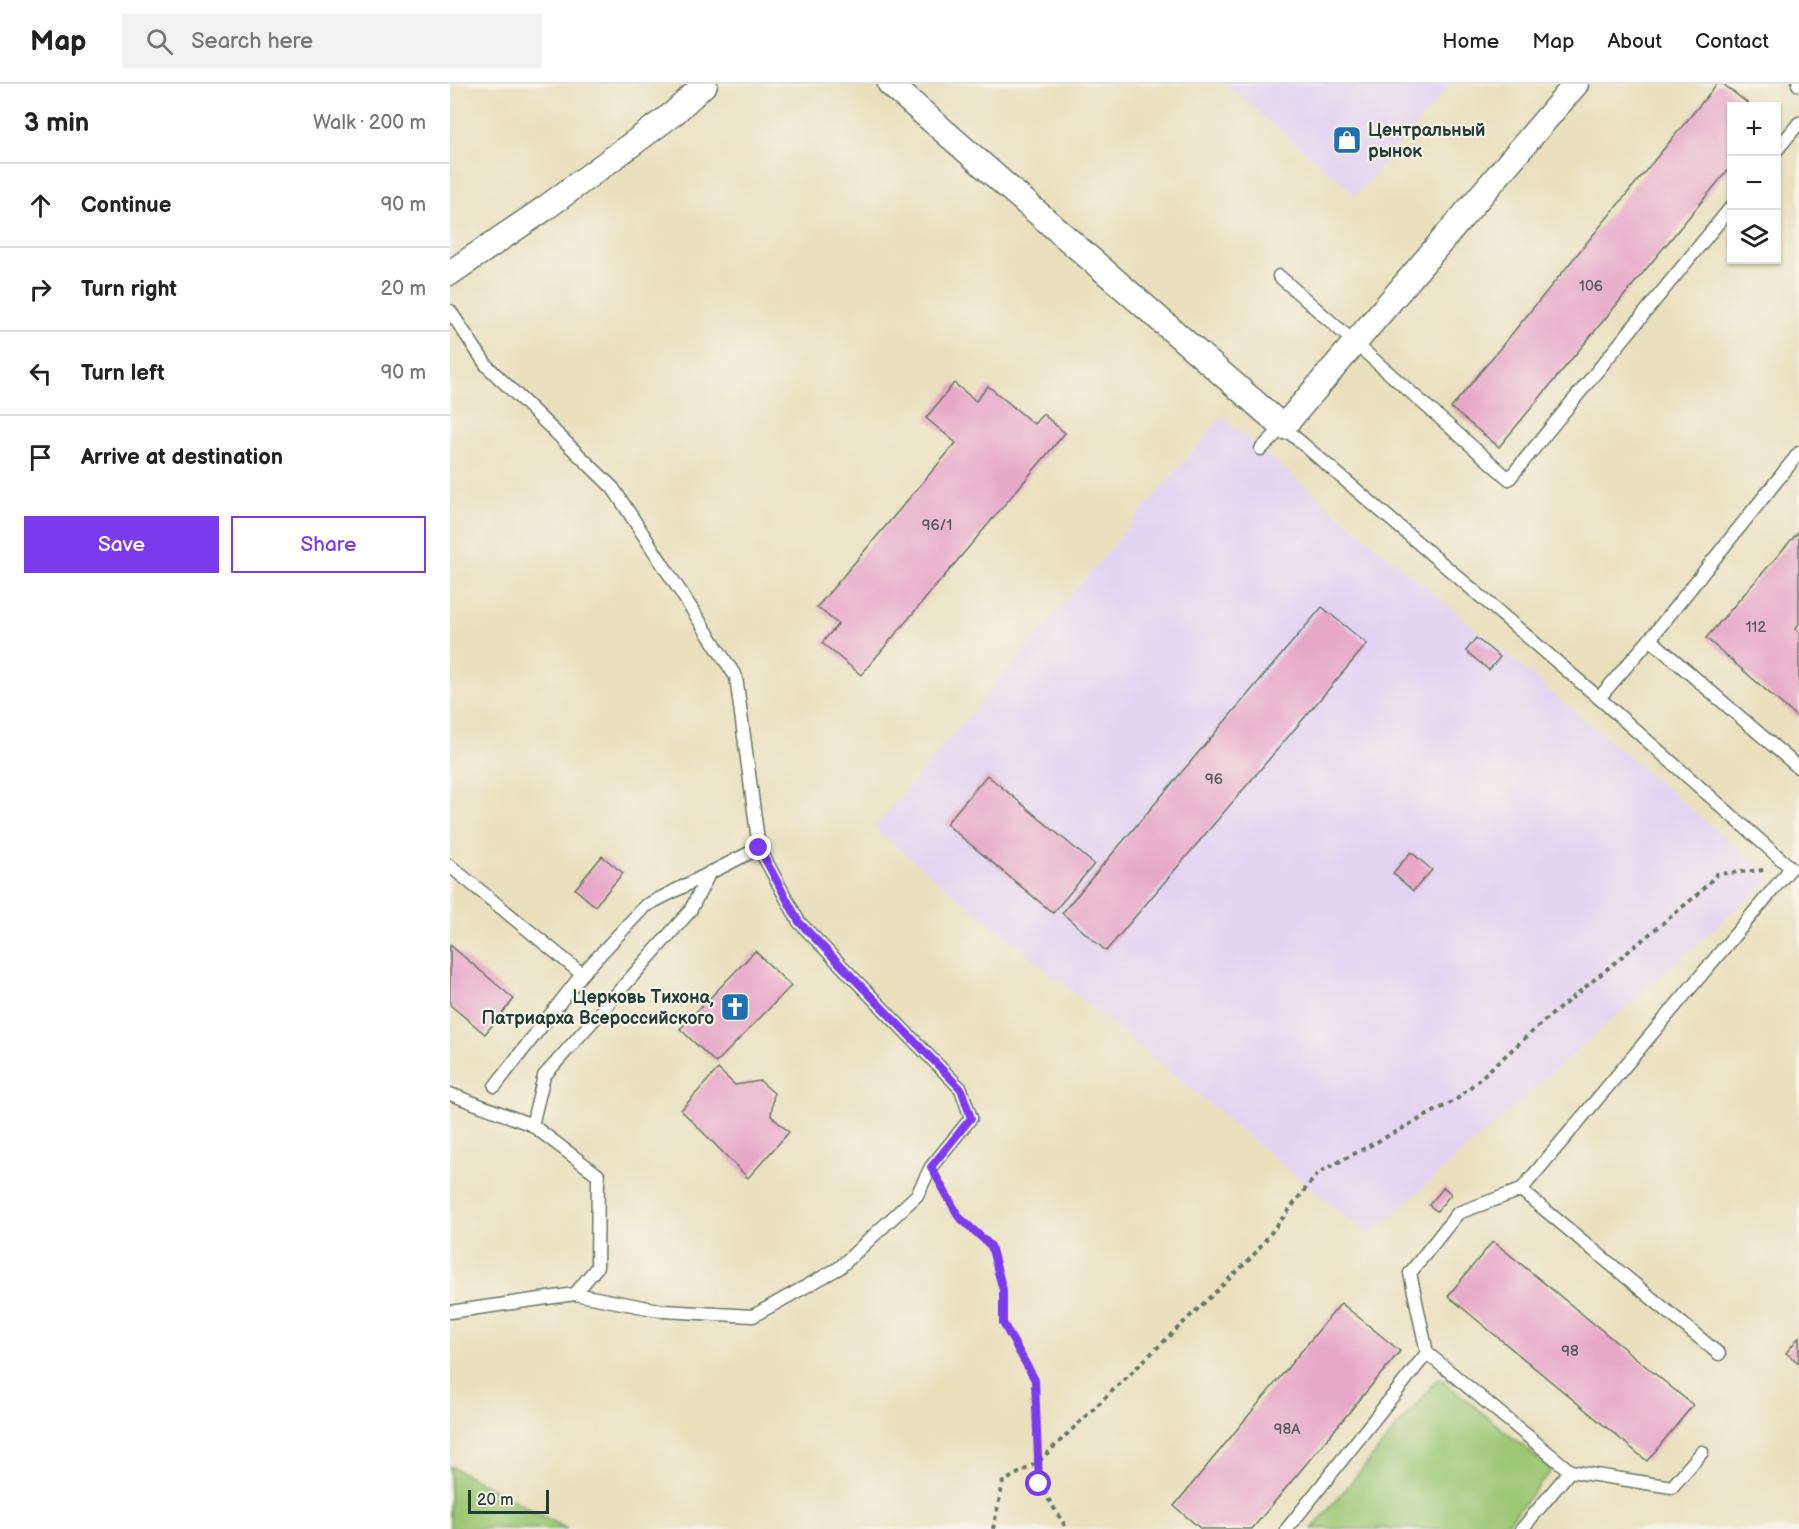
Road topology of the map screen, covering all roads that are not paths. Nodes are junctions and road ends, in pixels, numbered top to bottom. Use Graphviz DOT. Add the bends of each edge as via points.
graph roads {
  1 [pos="705,84"];
  2 [pos="890,84"];
  3 [pos="1576,84"];
  4 [pos="1799,123"];
  5 [pos="1781,145"];
  6 [pos="1728,210"];
  7 [pos="450,273"];
  8 [pos="1279,276"];
  9 [pos="450,310"];
  10 [pos="1354,344"];
  11 [pos="1283,427"];
  12 [pos="1261,449"];
  13 [pos="1799,453"];
  14 [pos="1650,639"];
  15 [pos="1599,698"];
  16 [pos="1799,768"];
  17 [pos="759,848"];
  18 [pos="450,866"];
  19 [pos="1795,870"];
  20 [pos="710,872"];
  21 [pos="582,974"];
  22 [pos="495,1086"];
  23 [pos="450,1094"];
  24 [pos="532,1125"];
  25 [pos="1521,1190"];
  26 [pos="575,1294"];
  27 [pos="450,1312"];
  28 [pos="1427,1353"];
  29 [pos="1719,1354"];
  30 [pos="1702,1452"];
  31 [pos="1570,1471"];
  32 [pos="1287,1529"];
  33 [pos="1522,1529"];
  1 -- 7 [label="street" via="674,113 600,168"];
  2 -- 11 [label="street"];
  3 -- 10 [label="street"];
  4 -- 5 [label="lane"];
  6 -- 10 [label="lane" via="1509,478"];
  8 -- 10 [label="lane"];
  9 -- 17 [label="lane" via="488,366 613,488 736,677"];
  10 -- 11 [label="street"];
  11 -- 12 [label="lane"];
  11 -- 15 [label="lane"];
  13 -- 14 [label="lane"];
  14 -- 15 [label="lane"];
  14 -- 16 [label="lane"];
  15 -- 19 [label="lane"];
  17 -- 20 [label="lane"];
  17 -- 26 [label="lane" via="799,922 961,1089 971,1118 931,1167 917,1196 839,1268 753,1316 664,1311"];
  18 -- 21 [label="lane"];
  19 -- 25 [label="lane"];
  20 -- 21 [label="lane" via="645,906"];
  20 -- 24 [label="lane" via="690,911 544,1076"];
  21 -- 22 [label="lane"];
  23 -- 24 [label="lane"];
  24 -- 26 [label="lane" via="598,1175 597,1267"];
  25 -- 28 [label="lane" via="1458,1213 1410,1273"];
  25 -- 29 [label="lane"];
  26 -- 27 [label="lane"];
  28 -- 31 [label="lane"];
  28 -- 32 [label="lane"];
  30 -- 31 [label="lane" via="1672,1487"];
  31 -- 33 [label="lane"];
}
